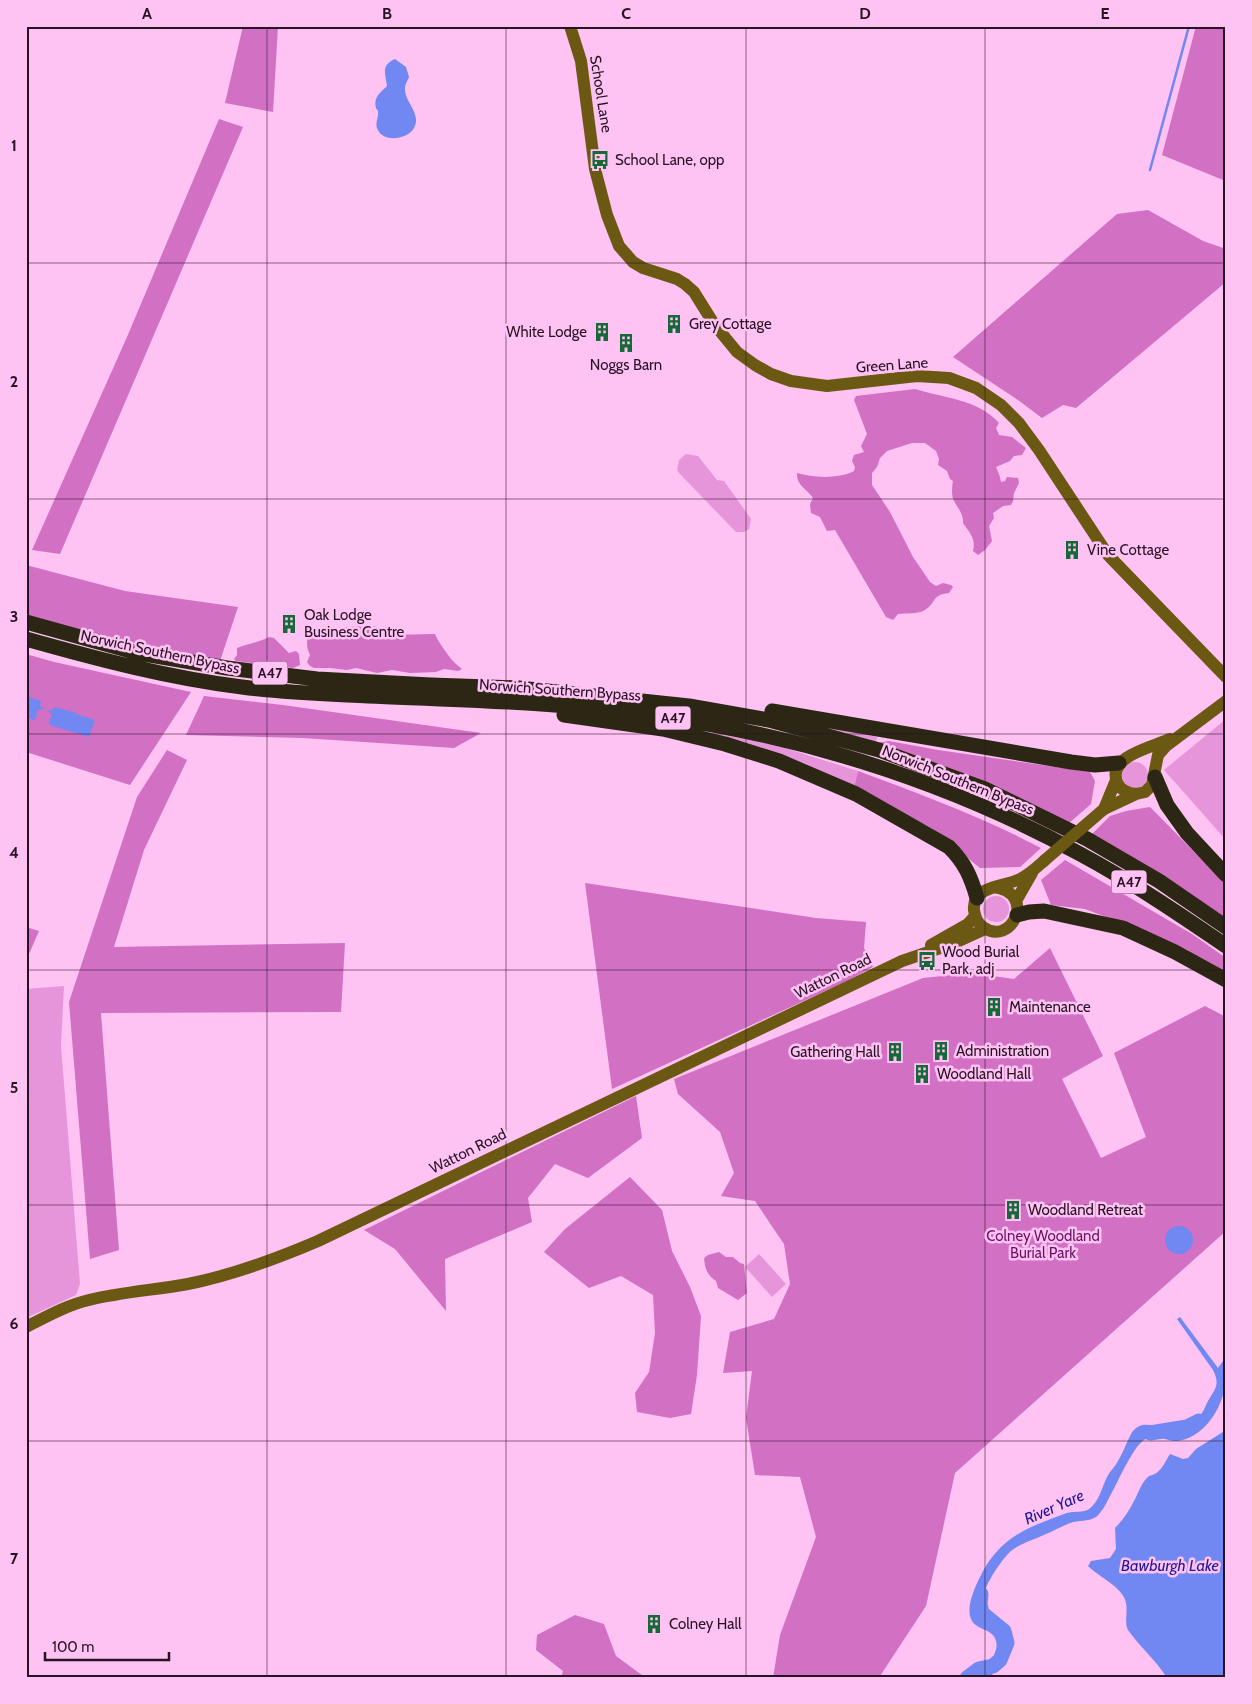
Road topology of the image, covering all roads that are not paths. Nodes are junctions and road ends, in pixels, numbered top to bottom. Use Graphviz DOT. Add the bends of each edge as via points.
graph roads {
  1 [pos="570,26"];
  2 [pos="595,169"];
  3 [pos="26,622"];
  4 [pos="26,639"];
  5 [pos="1226,677"];
  6 [pos="519,688"];
  7 [pos="302,693"];
  8 [pos="1226,701"];
  9 [pos="1181,734"];
  10 [pos="1134,755"];
  11 [pos="1119,763"];
  12 [pos="1155,773"];
  13 [pos="1116,780"];
  14 [pos="1136,794"];
  15 [pos="1104,809"];
  16 [pos="1033,871"];
  17 [pos="1226,875"];
  18 [pos="994,887"];
  19 [pos="977,898"];
  20 [pos="1021,909"];
  21 [pos="975,916"];
  22 [pos="985,928"];
  23 [pos="1226,928"];
  24 [pos="1226,946"];
  25 [pos="908,959"];
  26 [pos="1226,980"];
  27 [pos="26,1327"];
  1 -- 2 [label="main road, School Lane" via="584,78"];
  2 -- 5 [label="main road, Green Lane" via="615,238 625,254 643,268 685,284 694,292 726,340 755,365 784,379 808,384 845,385 917,376 949,378 976,388 1001,405 1039,450 1108,555"];
  3 -- 6 [label="highway, Norwich Southern Bypass / A47" via="138,653 227,668 317,679"];
  4 -- 7 [label="highway, Norwich Southern Bypass / A47" via="117,664 242,687"];
  6 -- 11 [label="highway, A47" via="641,695 764,710 1071,762"];
  6 -- 23 [label="highway, Norwich Southern Bypass / A47" via="688,706 768,720 879,750 985,789 1039,814 1159,882"];
  7 -- 19 [label="highway, A47" via="556,714 663,730 725,744 779,761 856,794 949,847 962,860"];
  7 -- 24 [label="highway, Norwich Southern Bypass / A47" via="583,707 720,726 798,744 920,782 1028,827 1148,893"];
  8 -- 9 [label="main road, Watton Road"];
  9 -- 10 [label="main road, Watton Road"];
  9 -- 12 [label="main road, Watton Road" via="1158,755"];
  10 -- 11 [label="main road, Watton Road"];
  10 -- 12 [label="main road" via="1144,756 1151,762"];
  11 -- 13 [label="main road, Watton Road"];
  12 -- 14 [label="main road, Watton Road" via="1152,785 1145,792"];
  12 -- 17 [label="highway" via="1167,805 1187,833"];
  13 -- 14 [label="main road" via="1127,792"];
  13 -- 15 [label="main road, Watton Road"];
  14 -- 15 [label="main road, Watton Road"];
  15 -- 16 [label="main road, Watton Road, bridge"];
  16 -- 18 [label="main road, Watton Road" via="1019,880"];
  16 -- 20 [label="main road, Watton Road"];
  18 -- 19 [label="main road, Watton Road" via="984,890"];
  18 -- 20 [label="main road" via="1011,893"];
  19 -- 21 [label="main road"];
  20 -- 22 [label="main road, Watton Road" via="1009,927 999,931"];
  20 -- 26 [label="highway" via="1123,928"];
  21 -- 22 [label="main road"];
  21 -- 25 [label="main road, Watton Road" via="968,924"];
  22 -- 25 [label="main road, Watton Road" via="952,944"];
  25 -- 27 [label="main road, Watton Road" via="318,1241 222,1276 88,1300"];
}
